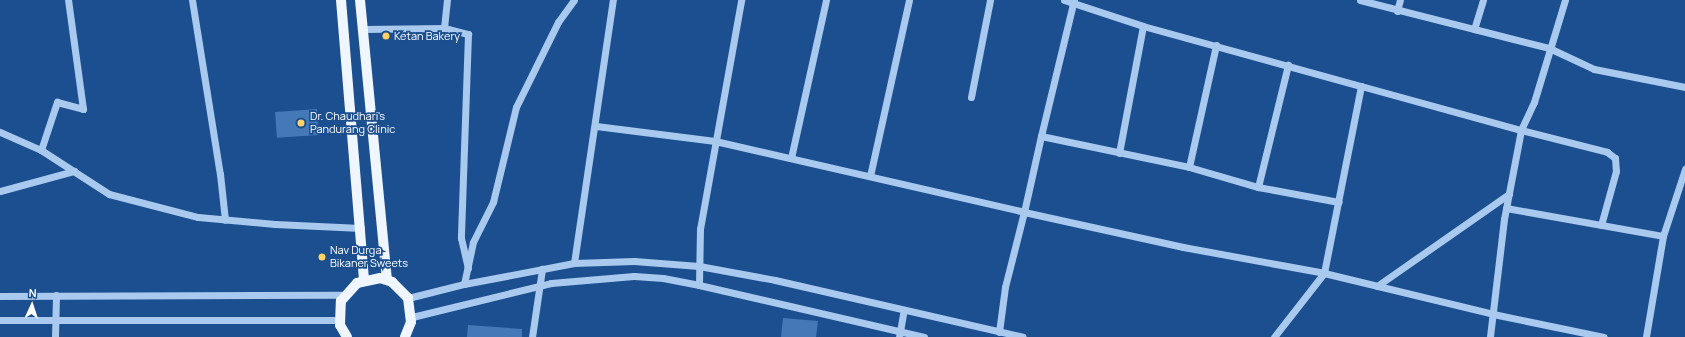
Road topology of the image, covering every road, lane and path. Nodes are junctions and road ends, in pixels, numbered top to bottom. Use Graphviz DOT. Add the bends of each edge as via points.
graph roads {
  1 [pos="68,0"];
  2 [pos="192,0"];
  3 [pos="341,0"];
  4 [pos="360,0"];
  5 [pos="447,0"];
  6 [pos="574,0"];
  7 [pos="613,0"];
  8 [pos="741,0"];
  9 [pos="826,0"];
  10 [pos="909,0"];
  11 [pos="990,0"];
  12 [pos="1064,0"];
  13 [pos="1360,0"];
  14 [pos="1400,0"];
  15 [pos="1483,0"];
  16 [pos="1565,0"];
  17 [pos="1073,1"];
  18 [pos="1397,11"];
  19 [pos="1143,26"];
  20 [pos="444,28"];
  21 [pos="1474,29"];
  22 [pos="364,30"];
  23 [pos="1216,45"];
  24 [pos="1549,48"];
  25 [pos="1288,65"];
  26 [pos="1361,86"];
  27 [pos="1685,87"];
  28 [pos="971,97"];
  29 [pos="596,126"];
  30 [pos="1521,130"];
  31 [pos="0,132"];
  32 [pos="1041,136"];
  33 [pos="714,141"];
  34 [pos="41,150"];
  35 [pos="1119,153"];
  36 [pos="791,158"];
  37 [pos="1189,167"];
  38 [pos="1685,169"];
  39 [pos="74,171"];
  40 [pos="870,176"];
  41 [pos="1258,187"];
  42 [pos="0,191"];
  43 [pos="1509,194"];
  44 [pos="1339,202"];
  45 [pos="1506,208"];
  46 [pos="1024,212"];
  47 [pos="225,220"];
  48 [pos="1601,225"];
  49 [pos="361,228"];
  50 [pos="1663,236"];
  51 [pos="574,263"];
  52 [pos="699,266"];
  53 [pos="468,268"];
  54 [pos="542,269"];
  55 [pos="1324,273"];
  56 [pos="364,280"];
  57 [pos="387,280"];
  58 [pos="464,284"];
  59 [pos="699,285"];
  60 [pos="540,286"];
  61 [pos="1377,286"];
  62 [pos="56,295"];
  63 [pos="345,295"];
  64 [pos="0,296"];
  65 [pos="408,298"];
  66 [pos="904,310"];
  67 [pos="1493,314"];
  68 [pos="412,317"];
  69 [pos="55,318"];
  70 [pos="0,320"];
  71 [pos="340,320"];
  72 [pos="999,332"];
  73 [pos="900,334"];
  74 [pos="345,336"];
  75 [pos="55,337"];
  76 [pos="404,337"];
  77 [pos="532,337"];
  78 [pos="924,337"];
  79 [pos="1023,337"];
  80 [pos="1274,337"];
  81 [pos="1490,337"];
  82 [pos="1604,337"];
  83 [pos="1646,337"];
  1 -- 34 [label="street" via="83,109 57,102"];
  2 -- 47 [label="street"];
  3 -- 49 [label="main road"];
  4 -- 22 [label="main road"];
  5 -- 20 [label="street"];
  6 -- 53 [label="street" via="558,22 516,107 493,202 473,242"];
  7 -- 29 [label="street" via="602,62"];
  8 -- 33 [label="street"];
  9 -- 36 [label="street"];
  10 -- 40 [label="street"];
  11 -- 28 [label="street"];
  12 -- 17 [label="street"];
  13 -- 18 [label="street"];
  14 -- 18 [label="street"];
  15 -- 21 [label="street"];
  16 -- 24 [label="street"];
  17 -- 19 [label="street"];
  17 -- 32 [label="street"];
  18 -- 21 [label="street"];
  19 -- 23 [label="street"];
  19 -- 35 [label="street"];
  20 -- 22 [label="street"];
  20 -- 53 [label="street" via="468,34 461,238"];
  21 -- 24 [label="street"];
  22 -- 57 [label="main road"];
  23 -- 25 [label="street"];
  23 -- 37 [label="street"];
  24 -- 27 [label="street" via="1594,69"];
  24 -- 30 [label="street" via="1534,102"];
  25 -- 26 [label="street"];
  25 -- 41 [label="street"];
  26 -- 30 [label="street"];
  26 -- 44 [label="street"];
  29 -- 33 [label="street"];
  29 -- 51 [label="street"];
  30 -- 43 [label="street"];
  30 -- 48 [label="street" via="1607,152 1615,158 1616,171"];
  31 -- 34 [label="street"];
  32 -- 35 [label="street"];
  32 -- 46 [label="street"];
  33 -- 36 [label="street"];
  33 -- 52 [label="street" via="700,228"];
  34 -- 39 [label="street"];
  35 -- 37 [label="street"];
  36 -- 40 [label="street"];
  37 -- 41 [label="street"];
  38 -- 50 [label="street"];
  39 -- 42 [label="street"];
  39 -- 47 [label="street" via="109,194 198,217"];
  40 -- 46 [label="street"];
  41 -- 44 [label="street"];
  43 -- 45 [label="street"];
  43 -- 61 [label="street"];
  44 -- 55 [label="street"];
  45 -- 48 [label="street"];
  45 -- 67 [label="street"];
  46 -- 55 [label="street" via="1205,251"];
  46 -- 72 [label="street" via="1005,287"];
  47 -- 49 [label="street"];
  48 -- 50 [label="street"];
  49 -- 56 [label="main road"];
  50 -- 83 [label="street"];
  51 -- 52 [label="street" via="634,261"];
  51 -- 54 [label="street"];
  52 -- 59 [label="street"];
  52 -- 66 [label="street" via="775,280"];
  53 -- 58 [label="street"];
  54 -- 58 [label="street"];
  54 -- 60 [label="street"];
  55 -- 61 [label="street"];
  55 -- 80 [label="street"];
  56 -- 57 [label="main road"];
  56 -- 63 [label="main road"];
  57 -- 65 [label="main road" via="401,289"];
  58 -- 65 [label="street"];
  59 -- 60 [label="street" via="634,276"];
  59 -- 73 [label="street"];
  60 -- 68 [label="street"];
  60 -- 77 [label="street"];
  61 -- 67 [label="street"];
  62 -- 63 [label="street"];
  62 -- 64 [label="street"];
  62 -- 69 [label="street"];
  63 -- 71 [label="main road" via="341,301"];
  65 -- 68 [label="main road"];
  66 -- 72 [label="street"];
  66 -- 73 [label="street"];
  67 -- 81 [label="street"];
  67 -- 82 [label="street"];
  68 -- 76 [label="main road"];
  69 -- 70 [label="street"];
  69 -- 71 [label="street"];
  69 -- 75 [label="street"];
  71 -- 74 [label="main road"];
  72 -- 79 [label="street"];
  73 -- 78 [label="street"];
}
